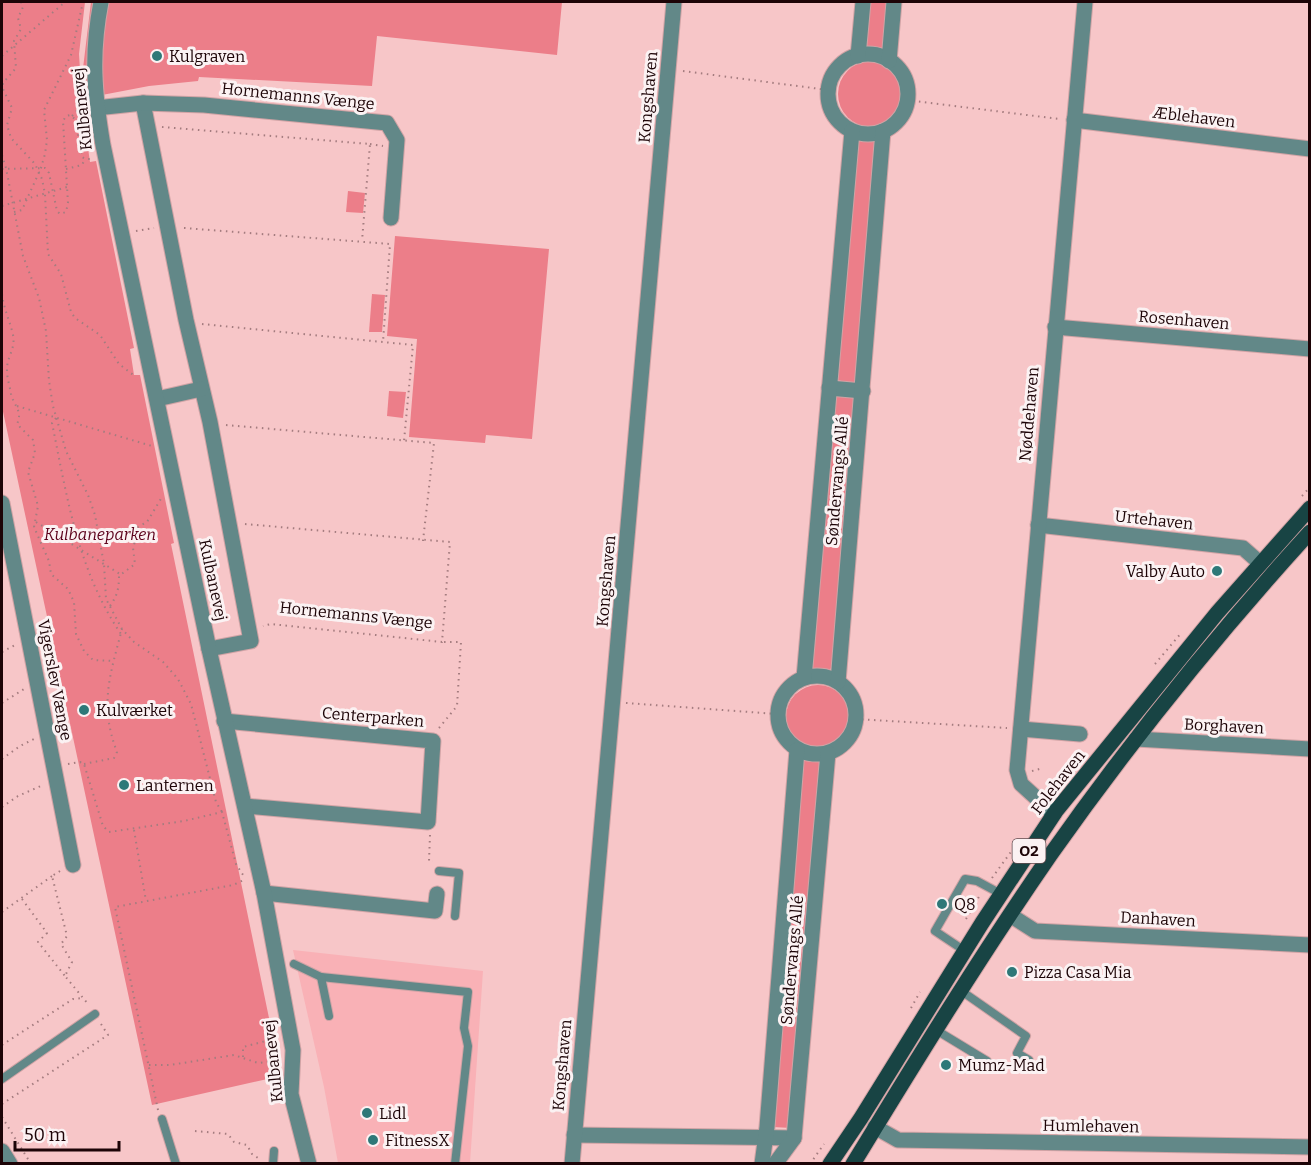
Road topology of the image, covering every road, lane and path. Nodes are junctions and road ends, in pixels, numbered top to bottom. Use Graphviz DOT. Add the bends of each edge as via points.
graph roads {
  1 [pos="21,2"];
  2 [pos="65,2"];
  3 [pos="83,2"];
  4 [pos="101,2"];
  5 [pos="674,2"];
  6 [pos="863,2"];
  7 [pos="894,2"];
  8 [pos="1085,2"];
  9 [pos="14,46"];
  10 [pos="858,56"];
  11 [pos="2,57"];
  12 [pos="890,61"];
  13 [pos="668,69"];
  14 [pos="828,90"];
  15 [pos="907,100"];
  16 [pos="143,103"];
  17 [pos="96,108"];
  18 [pos="1074,120"];
  19 [pos="148,124"];
  20 [pos="852,131"];
  21 [pos="883,131"];
  22 [pos="1310,149"];
  23 [pos="2,155"];
  24 [pos="105,156"];
  25 [pos="85,159"];
  26 [pos="6,168"];
  27 [pos="36,168"];
  28 [pos="41,168"];
  29 [pos="2,169"];
  30 [pos="66,170"];
  31 [pos="38,174"];
  32 [pos="67,187"];
  33 [pos="53,191"];
  34 [pos="45,194"];
  35 [pos="28,198"];
  36 [pos="12,203"];
  37 [pos="2,206"];
  38 [pos="14,212"];
  39 [pos="392,218"];
  40 [pos="166,226"];
  41 [pos="121,233"];
  42 [pos="362,241"];
  43 [pos="2,294"];
  44 [pos="186,320"];
  45 [pos="1055,327"];
  46 [pos="383,342"];
  47 [pos="1310,349"];
  48 [pos="134,367"];
  49 [pos="136,377"];
  50 [pos="138,383"];
  51 [pos="829,388"];
  52 [pos="201,389"];
  53 [pos="863,391"];
  54 [pos="156,399"];
  55 [pos="16,405"];
  56 [pos="56,418"];
  57 [pos="210,422"];
  58 [pos="404,441"];
  59 [pos="152,446"];
  60 [pos="163,495"];
  61 [pos="2,503"];
  62 [pos="1310,508"];
  63 [pos="229,520"];
  64 [pos="36,521"];
  65 [pos="1038,525"];
  66 [pos="1307,539"];
  67 [pos="423,541"];
  68 [pos="80,549"];
  69 [pos="1260,563"];
  70 [pos="104,564"];
  71 [pos="120,574"];
  72 [pos="110,606"];
  73 [pos="122,629"];
  74 [pos="248,630"];
  75 [pos="121,634"];
  76 [pos="442,642"];
  77 [pos="209,649"];
  78 [pos="113,661"];
  79 [pos="804,678"];
  80 [pos="37,681"];
  81 [pos="838,682"];
  82 [pos="2,703"];
  83 [pos="614,703"];
  84 [pos="777,714"];
  85 [pos="856,719"];
  86 [pos="224,721"];
  87 [pos="1021,729"];
  88 [pos="47,733"];
  89 [pos="1080,734"];
  90 [pos="1136,739"];
  91 [pos="433,741"];
  92 [pos="1310,749"];
  93 [pos="797,750"];
  94 [pos="828,753"];
  95 [pos="2,759"];
  96 [pos="84,764"];
  97 [pos="55,773"];
  98 [pos="245,806"];
  99 [pos="2,807"];
  100 [pos="222,812"];
  101 [pos="1054,814"];
  102 [pos="429,822"];
  103 [pos="134,829"];
  104 [pos="73,865"];
  105 [pos="439,871"];
  106 [pos="52,876"];
  107 [pos="246,879"];
  108 [pos="249,888"];
  109 [pos="264,893"];
  110 [pos="437,894"];
  111 [pos="1002,894"];
  112 [pos="22,899"];
  113 [pos="146,901"];
  114 [pos="2,912"];
  115 [pos="1010,915"];
  116 [pos="455,916"];
  117 [pos="1310,945"];
  118 [pos="965,951"];
  119 [pos="294,964"];
  120 [pos="65,976"];
  121 [pos="321,977"];
  122 [pos="960,990"];
  123 [pos="83,998"];
  124 [pos="94,1014"];
  125 [pos="329,1016"];
  126 [pos="936,1030"];
  127 [pos="279,1037"];
  128 [pos="2,1045"];
  129 [pos="243,1057"];
  130 [pos="1029,1060"];
  131 [pos="281,1061"];
  132 [pos="987,1061"];
  133 [pos="148,1066"];
  134 [pos="2,1079"];
  135 [pos="2,1104"];
  136 [pos="2,1117"];
  137 [pos="162,1119"];
  138 [pos="875,1127"];
  139 [pos="195,1131"];
  140 [pos="574,1135"];
  141 [pos="766,1137"];
  142 [pos="794,1138"];
  143 [pos="1310,1148"];
  144 [pos="2,1150"];
  145 [pos="274,1151"];
  146 [pos="273,1162"];
  147 [pos="10,1164"];
  148 [pos="31,1164"];
  149 [pos="176,1164"];
  150 [pos="309,1164"];
  151 [pos="455,1164"];
  152 [pos="572,1164"];
  153 [pos="762,1164"];
  154 [pos="775,1164"];
  155 [pos="830,1164"];
  156 [pos="853,1164"];
  1 -- 9 [label="path" via="21,29"];
  2 -- 9 [label="path"];
  3 -- 28 [label="path" via="71,55 44,110 47,140"];
  4 -- 17 [label="street, Kulbanevej" via="93,67"];
  5 -- 13 [label="street, Kongshaven"];
  6 -- 10 [label="street"];
  7 -- 12 [label="street"];
  8 -- 18 [label="street, Nøddehaven"];
  9 -- 11 [label="path"];
  9 -- 27 [label="path" via="16,68 3,83 12,108 7,125 10,138"];
  10 -- 12 [label="street" via="880,56"];
  10 -- 14 [label="street" via="838,68"];
  12 -- 15 [label="street" via="904,78"];
  13 -- 14 [label="path"];
  13 -- 83 [label="street, Kongshaven"];
  14 -- 20 [label="street" via="833,115"];
  15 -- 18 [label="path"];
  15 -- 21 [label="street" via="895,124"];
  16 -- 17 [label="street, Hornemanns Vænge"];
  16 -- 19 [label="street"];
  16 -- 39 [label="street, Hornemanns Vænge" via="387,123 397,140"];
  17 -- 24 [label="street, Kulbanevej"];
  18 -- 22 [label="street, Æblehaven"];
  18 -- 45 [label="street, Nøddehaven"];
  19 -- 40 [label="street"];
  19 -- 42 [label="path" via="370,144"];
  20 -- 21 [label="street"];
  20 -- 51 [label="street, Søndervangs Allé"];
  21 -- 53 [label="street, Søndervangs Allé"];
  23 -- 26 [label="path"];
  24 -- 25 [label="path"];
  24 -- 41 [label="street, Kulbanevej"];
  25 -- 30 [label="path" via="82,165"];
  25 -- 30 [label="path" via="75,119 66,116"];
  26 -- 27 [label="path"];
  26 -- 29 [label="path"];
  26 -- 36 [label="path"];
  27 -- 28 [label="path"];
  27 -- 31 [label="path"];
  28 -- 31 [label="path"];
  28 -- 33 [label="path" via="48,171"];
  30 -- 32 [label="path"];
  31 -- 34 [label="path"];
  31 -- 35 [label="path"];
  32 -- 33 [label="path"];
  32 -- 33 [label="path" via="68,207 64,213 57,211"];
  33 -- 34 [label="path"];
  34 -- 35 [label="path"];
  34 -- 49 [label="path" via="46,249 61,274 71,312 100,335 119,364"];
  35 -- 36 [label="path"];
  35 -- 38 [label="path" via="22,210"];
  36 -- 37 [label="path"];
  36 -- 38 [label="path"];
  38 -- 56 [label="path" via="46,331"];
  40 -- 41 [label="path"];
  40 -- 42 [label="path"];
  40 -- 44 [label="street"];
  41 -- 54 [label="street, Kulbanevej"];
  42 -- 46 [label="path" via="390,244"];
  43 -- 55 [label="path" via="14,335 14,350 6,370"];
  44 -- 46 [label="path" via="212,326"];
  44 -- 52 [label="street"];
  45 -- 47 [label="street, Rosenhaven"];
  45 -- 65 [label="street, Nøddehaven"];
  46 -- 58 [label="path" via="413,345"];
  48 -- 49 [label="path"];
  49 -- 50 [label="path"];
  51 -- 53 [label="street"];
  51 -- 79 [label="street, Søndervangs Allé"];
  52 -- 54 [label="street"];
  52 -- 57 [label="street"];
  53 -- 81 [label="street, Søndervangs Allé"];
  54 -- 77 [label="street, Kulbanevej"];
  55 -- 56 [label="path"];
  55 -- 64 [label="path" via="20,418 17,424 33,440 36,453 28,472 38,506"];
  56 -- 59 [label="path"];
  56 -- 68 [label="path" via="52,423"];
  56 -- 70 [label="path" via="66,451 95,515"];
  57 -- 58 [label="path"];
  57 -- 63 [label="street"];
  58 -- 67 [label="path" via="434,444"];
  60 -- 71 [label="path" via="147,522 136,528 135,564"];
  61 -- 80 [label="street, Vigerslev Vænge"];
  62 -- 69 [label="main road, Folehaven / O2"];
  63 -- 67 [label="path, Hornemanns Vænge" via="252,526"];
  63 -- 74 [label="street"];
  64 -- 68 [label="path"];
  64 -- 78 [label="path" via="34,528 51,574 68,589 74,602 76,634 84,651 93,660"];
  65 -- 69 [label="street, Urtehaven" via="1243,548"];
  65 -- 87 [label="street, Nøddehaven"];
  66 -- 90 [label="main road, O2" via="1206,651"];
  67 -- 76 [label="path, Hornemanns Vænge" via="450,542"];
  68 -- 70 [label="path"];
  68 -- 75 [label="path" via="108,615"];
  69 -- 101 [label="main road, Folehaven / O2"];
  70 -- 71 [label="path"];
  70 -- 72 [label="path"];
  71 -- 72 [label="path" via="116,597"];
  72 -- 73 [label="path"];
  73 -- 75 [label="path"];
  73 -- 100 [label="path" via="178,679 191,704 216,802"];
  74 -- 76 [label="path, Hornemanns Vænge" via="271,624"];
  74 -- 77 [label="street" via="251,641"];
  75 -- 78 [label="path"];
  76 -- 91 [label="path" via="461,642 457,706"];
  77 -- 86 [label="street, Kulbanevej"];
  78 -- 96 [label="path" via="107,696 117,752 114,758"];
  79 -- 81 [label="street" via="827,677"];
  79 -- 84 [label="street" via="785,692"];
  80 -- 82 [label="path"];
  80 -- 88 [label="street, Vigerslev Vænge"];
  81 -- 85 [label="street" via="852,698"];
  83 -- 84 [label="path"];
  83 -- 140 [label="street, Kongshaven"];
  84 -- 93 [label="street" via="786,741"];
  85 -- 87 [label="path"];
  85 -- 94 [label="street" via="844,744"];
  86 -- 91 [label="street, Centerparken"];
  86 -- 98 [label="street, Kulbanevej"];
  87 -- 89 [label="street"];
  87 -- 101 [label="street, Nøddehaven" via="1019,778"];
  88 -- 95 [label="path"];
  88 -- 97 [label="street, Vigerslev Vænge"];
  90 -- 92 [label="street, Borghaven"];
  90 -- 115 [label="main road, O2"];
  91 -- 102 [label="street, Centerparken"];
  93 -- 94 [label="street"];
  93 -- 141 [label="street, Søndervangs Allé"];
  94 -- 142 [label="street, Søndervangs Allé"];
  96 -- 97 [label="path" via="78,762"];
  96 -- 103 [label="path" via="104,829 114,833"];
  97 -- 99 [label="path"];
  97 -- 104 [label="street, Vigerslev Vænge"];
  98 -- 102 [label="street"];
  98 -- 109 [label="street, Kulbanevej"];
  100 -- 103 [label="path"];
  100 -- 107 [label="path" via="236,864"];
  101 -- 111 [label="main road, Folehaven / O2"];
  102 -- 105 [label="path" via="429,861 434,861"];
  103 -- 113 [label="path"];
  104 -- 106 [label="path"];
  105 -- 116 [label="lane" via="459,873"];
  106 -- 112 [label="path"];
  106 -- 120 [label="path" via="67,936 62,944 72,963"];
  107 -- 108 [label="path"];
  107 -- 113 [label="path"];
  109 -- 110 [label="street" via="435,911"];
  109 -- 150 [label="street, Kulbanevej" via="293,1050 291,1094"];
  111 -- 118 [label="main road, Folehaven / O2"];
  111 -- 118 [label="lane" via="964,879 934,932"];
  112 -- 114 [label="path"];
  112 -- 120 [label="path" via="47,933 38,942"];
  113 -- 133 [label="path" via="115,907"];
  115 -- 117 [label="street, Danhaven" via="1035,931"];
  115 -- 122 [label="main road, O2"];
  118 -- 155 [label="main road, Folehaven / O2"];
  119 -- 121 [label="lane"];
  120 -- 123 [label="path"];
  121 -- 125 [label="lane"];
  121 -- 151 [label="lane" via="468,992 464,1028 468,1046"];
  122 -- 126 [label="main road, O2"];
  122 -- 130 [label="lane" via="1026,1036 1017,1053"];
  123 -- 124 [label="path"];
  123 -- 128 [label="path" via="73,999"];
  124 -- 134 [label="lane"];
  124 -- 135 [label="path" via="108,1035"];
  126 -- 132 [label="lane"];
  126 -- 138 [label="main road, O2"];
  127 -- 129 [label="path" via="243,1047"];
  129 -- 131 [label="path" via="258,1063"];
  129 -- 133 [label="path" via="219,1056"];
  133 -- 137 [label="path"];
  136 -- 148 [label="path"];
  137 -- 149 [label="lane"];
  138 -- 143 [label="street, Humlehaven" via="898,1140"];
  138 -- 156 [label="main road, O2"];
  139 -- 146 [label="path" via="228,1134 234,1142 247,1144 258,1160"];
  140 -- 141 [label="street"];
  140 -- 152 [label="street, Kongshaven"];
  141 -- 142 [label="street"];
  141 -- 153 [label="street, Søndervangs Allé"];
  142 -- 154 [label="street"];
  144 -- 147 [label="street"];
  145 -- 146 [label="lane"];
}
